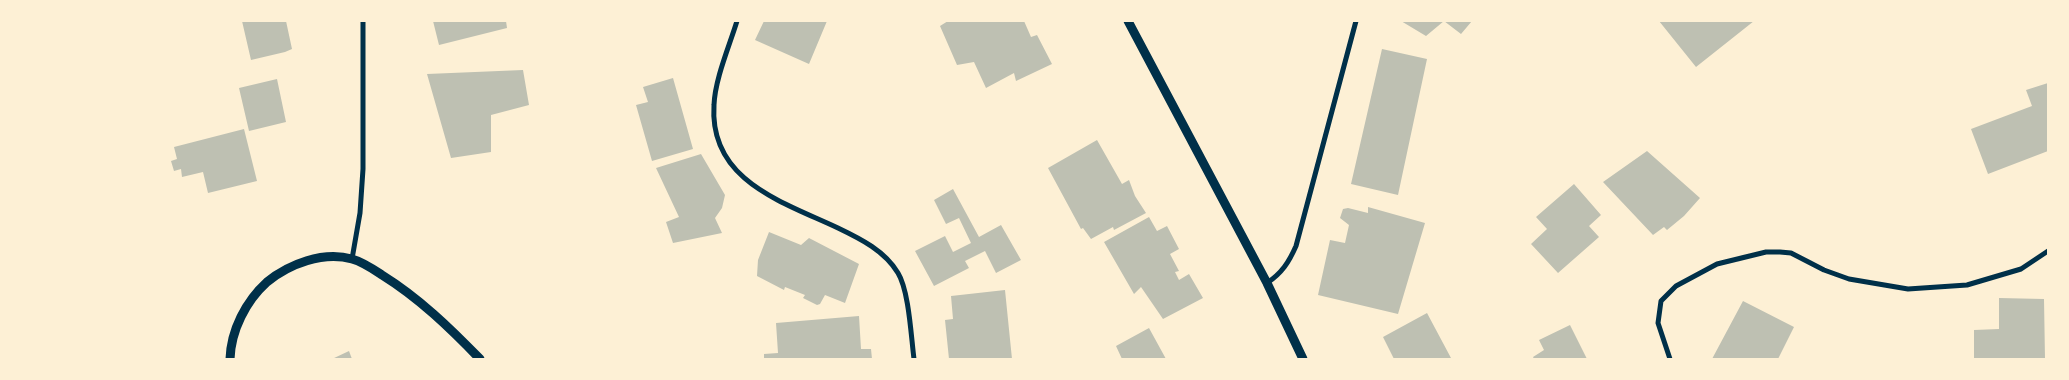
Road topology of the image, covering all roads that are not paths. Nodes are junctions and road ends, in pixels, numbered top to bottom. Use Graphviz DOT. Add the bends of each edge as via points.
graph roads {
  1 [pos="362,21"];
  2 [pos="737,21"];
  3 [pos="1128,21"];
  4 [pos="1356,21"];
  5 [pos="2048,251"];
  6 [pos="352,259"];
  7 [pos="1268,283"];
  8 [pos="230,359"];
  9 [pos="480,359"];
  10 [pos="914,359"];
  11 [pos="1303,359"];
  12 [pos="1670,359"];
  1 -- 6 [label="street" via="363,170"];
  2 -- 10 [label="street" via="714,106 717,138 725,155 749,184 858,238 889,260 904,291"];
  3 -- 7 [label="street"];
  4 -- 7 [label="street" via="1296,246 1280,274"];
  5 -- 12 [label="street" via="2021,269 1967,285 1908,289 1849,279 1780,252 1766,252 1717,264 1676,286 1662,301 1658,323"];
  6 -- 8 [label="street" via="330,257 312,260 280,272 264,285 241,316 233,337"];
  6 -- 9 [label="street" via="416,299"];
  7 -- 11 [label="street"];
}
